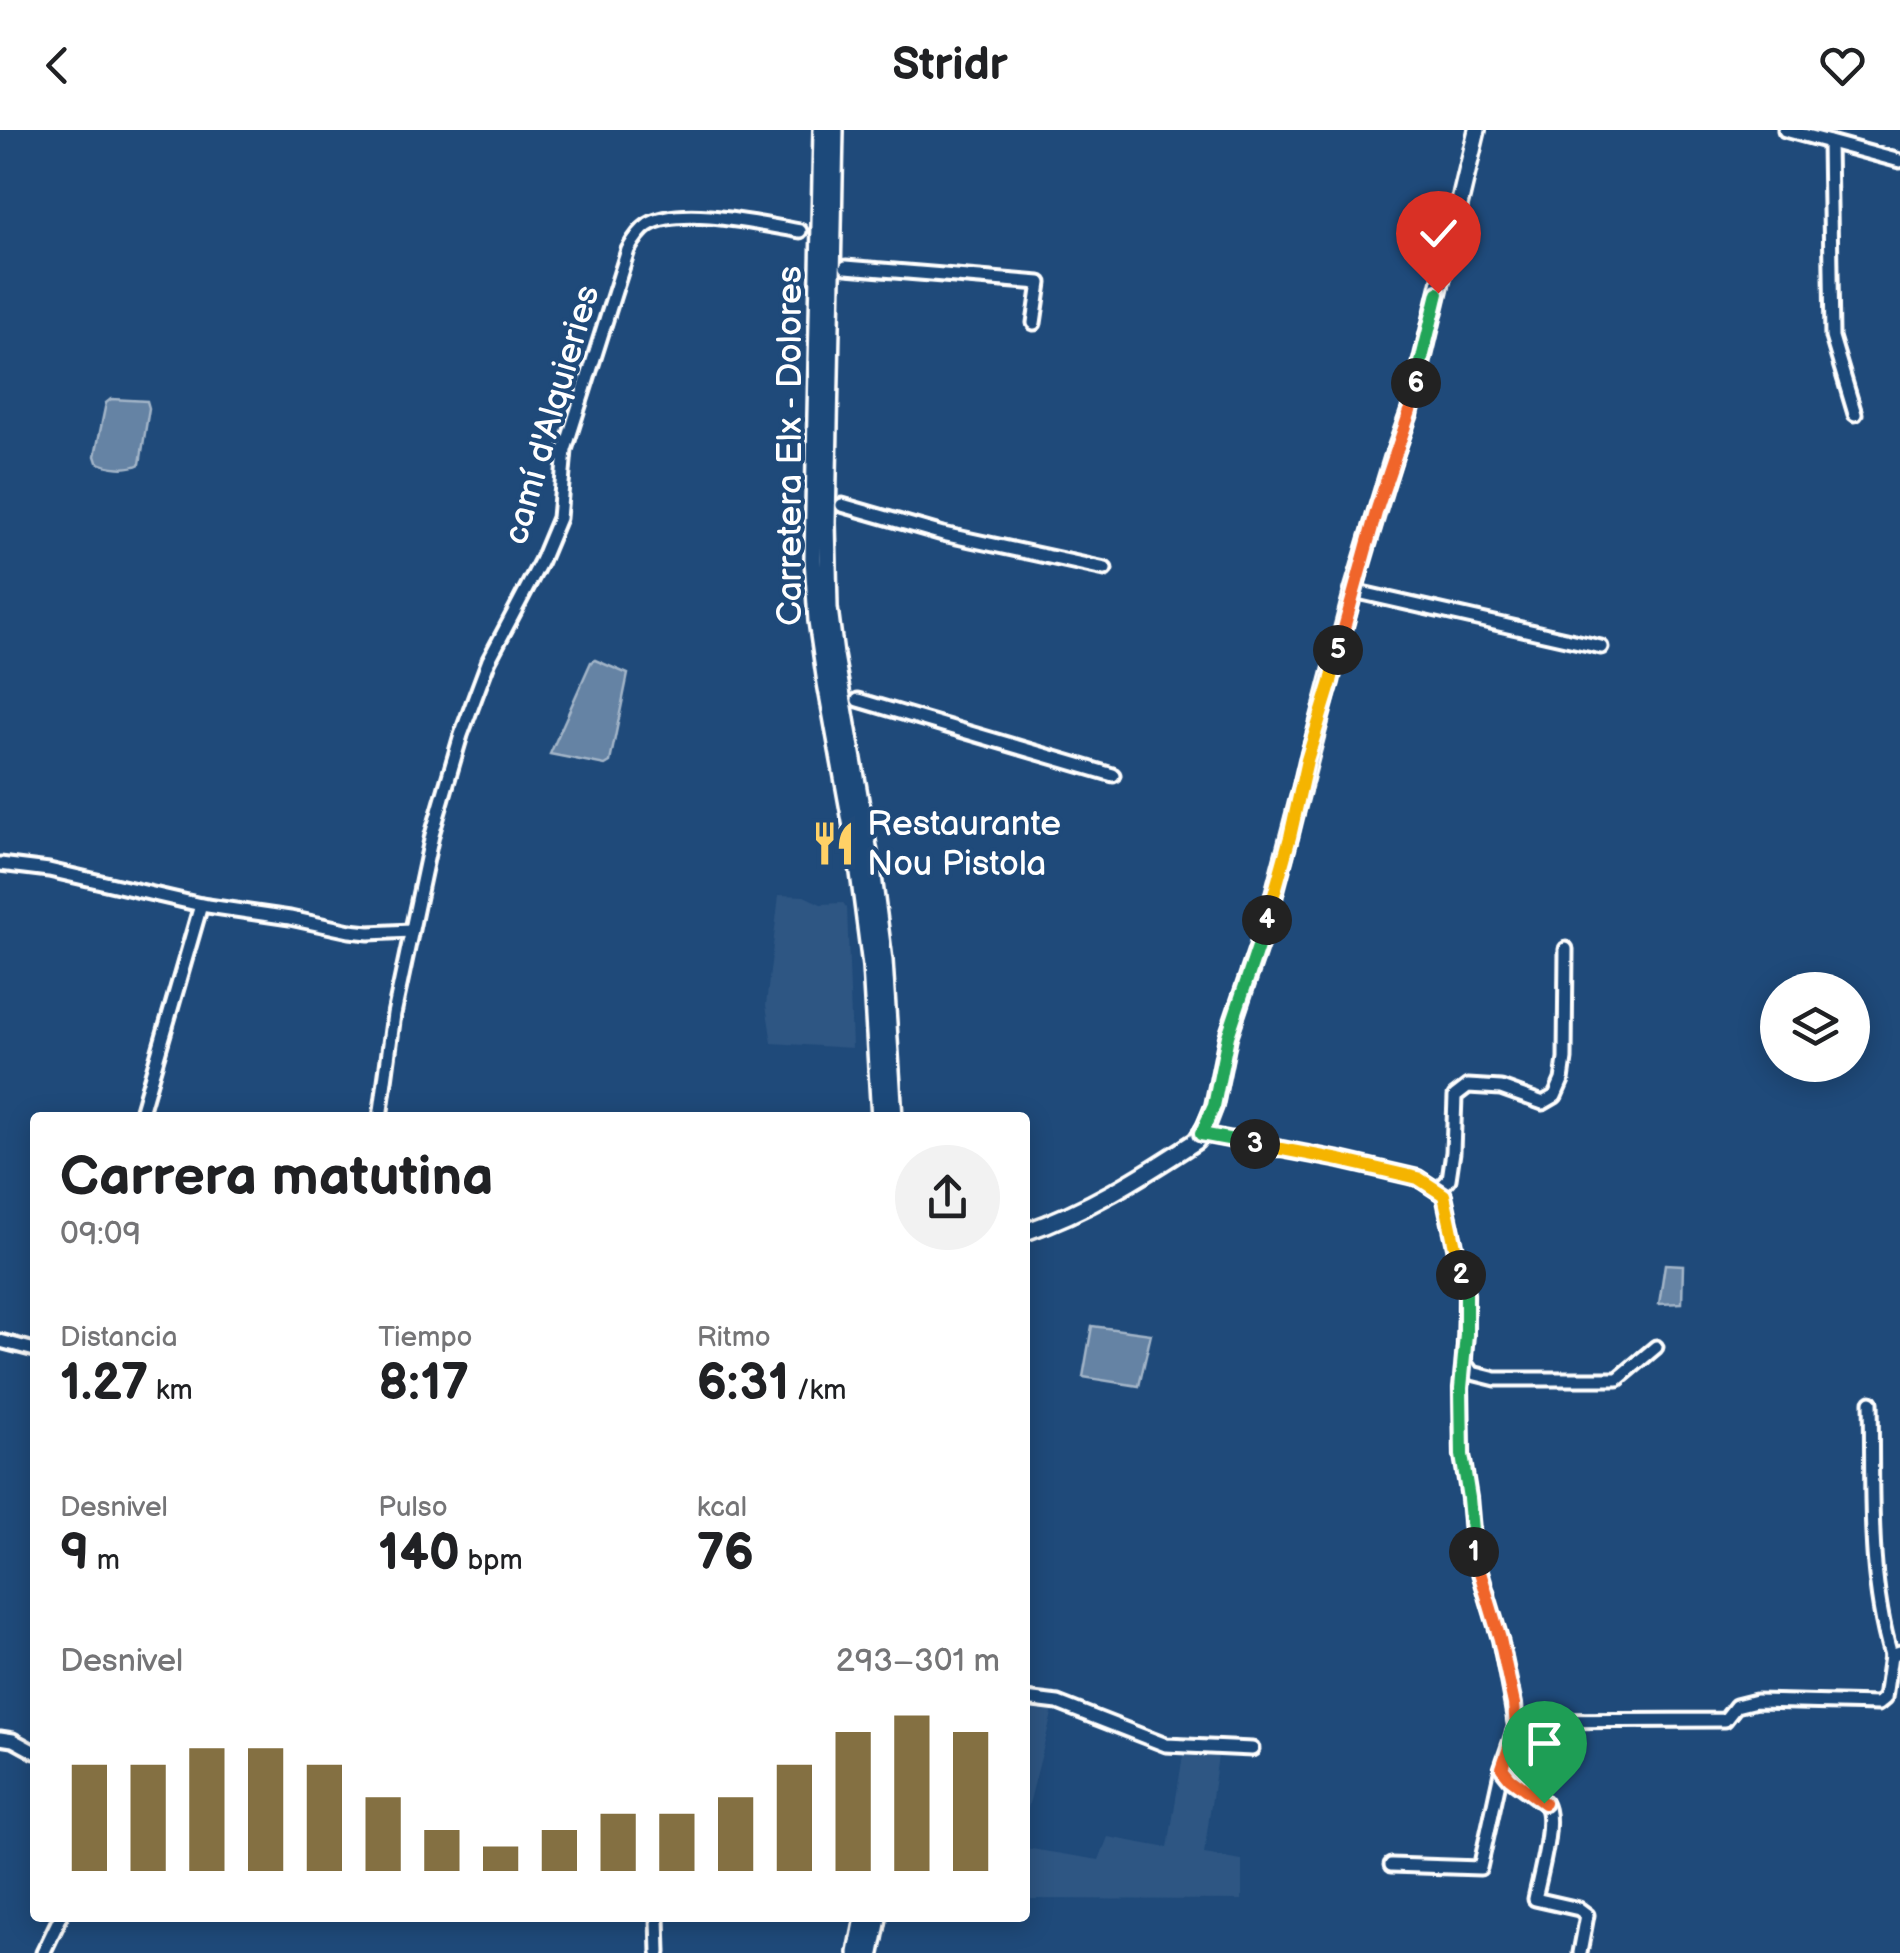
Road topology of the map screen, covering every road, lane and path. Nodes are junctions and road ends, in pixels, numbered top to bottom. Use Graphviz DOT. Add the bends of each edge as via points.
graph roads {
  1 [pos="822,130"];
  2 [pos="835,130"];
  3 [pos="1477,130"];
  4 [pos="1785,130"];
  5 [pos="1830,142"];
  6 [pos="1900,162"];
  7 [pos="800,231"];
  8 [pos="846,267"];
  9 [pos="1034,323"];
  10 [pos="1855,414"];
  11 [pos="842,506"];
  12 [pos="1106,569"];
  13 [pos="1353,592"];
  14 [pos="1600,647"];
  15 [pos="858,700"];
  16 [pos="1114,775"];
  17 [pos="0,864"];
  18 [pos="200,906"];
  19 [pos="412,932"];
  20 [pos="1566,950"];
  21 [pos="140,1112"];
  22 [pos="381,1112"];
  23 [pos="880,1112"];
  24 [pos="894,1112"];
  25 [pos="1201,1134"];
  26 [pos="1438,1191"];
  27 [pos="1030,1230"];
  28 [pos="0,1340"];
  29 [pos="1656,1347"];
  30 [pos="30,1349"];
  31 [pos="1464,1362"];
  32 [pos="1871,1402"];
  33 [pos="1895,1654"];
  34 [pos="1030,1700"];
  35 [pos="1515,1722"];
  36 [pos="0,1738"];
  37 [pos="30,1749"];
  38 [pos="1252,1749"];
  39 [pos="1502,1768"];
  40 [pos="1391,1865"];
  41 [pos="58,1922"];
  42 [pos="658,1922"];
  43 [pos="863,1922"];
  44 [pos="877,1922"];
  45 [pos="43,1953"];
  46 [pos="658,1953"];
  47 [pos="857,1953"];
  48 [pos="871,1953"];
  49 [pos="1580,1953"];
  1 -- 23 [label="main road, Carretera Elx - Dolores" via="813,558 868,946"];
  2 -- 24 [label="main road, Carretera Elx - Dolores" via="830,608 884,961"];
  3 -- 13 [label="main road" via="1410,411"];
  4 -- 5 [label="street"];
  5 -- 6 [label="street"];
  5 -- 10 [label="street" via="1832,338"];
  7 -- 19 [label="street, camí d'Alquieries" via="678,216 650,224 628,250 565,450 559,518 489,660 461,736"];
  8 -- 9 [label="street" via="1040,283"];
  11 -- 12 [label="street"];
  13 -- 14 [label="street"];
  13 -- 25 [label="main road" via="1281,871"];
  15 -- 16 [label="street"];
  17 -- 18 [label="street"];
  18 -- 19 [label="street" via="369,934"];
  18 -- 21 [label="street"];
  19 -- 22 [label="street, camí d'Alquieries"];
  20 -- 26 [label="street" via="1565,1059 1555,1096 1544,1103 1501,1088 1468,1086 1456,1096 1449,1179"];
  25 -- 26 [label="street" via="1418,1178"];
  25 -- 27 [label="main road" via="1097,1202"];
  26 -- 31 [label="street" via="1466,1294"];
  28 -- 30 [label="street"];
  29 -- 31 [label="street" via="1618,1378 1496,1379 1472,1373"];
  31 -- 35 [label="street" via="1462,1455 1473,1550 1500,1639"];
  32 -- 33 [label="street" via="1875,1560 1886,1639"];
  33 -- 35 [label="street" via="1878,1704 1756,1701 1736,1706 1725,1720"];
  34 -- 38 [label="street" via="1058,1703 1166,1746"];
  35 -- 39 [label="street"];
  36 -- 37 [label="street"];
  39 -- 40 [label="street" via="1480,1868"];
  39 -- 49 [label="street" via="1544,1803 1550,1817 1535,1899 1587,1915"];
  41 -- 45 [label="street"];
  42 -- 46 [label="street"];
  43 -- 47 [label="main road"];
  44 -- 48 [label="main road"];
}
